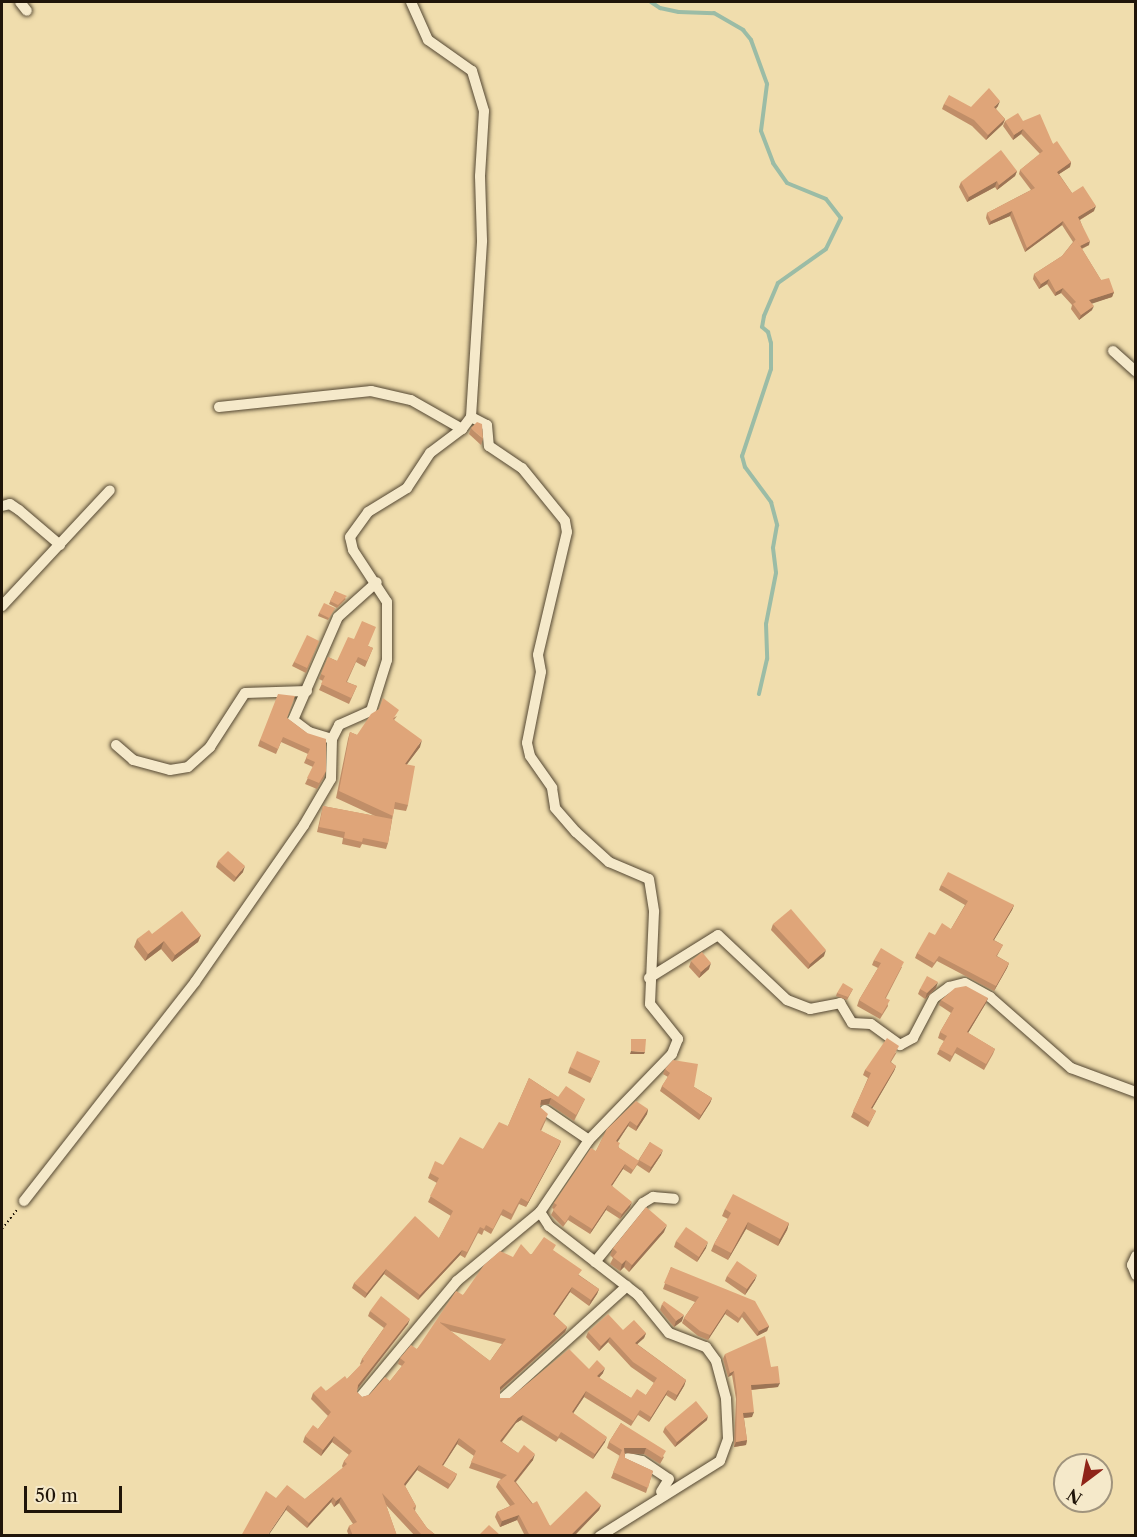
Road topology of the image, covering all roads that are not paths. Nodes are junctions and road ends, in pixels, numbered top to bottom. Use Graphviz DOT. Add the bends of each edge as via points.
graph roads {
  1 [pos="20,2"];
  2 [pos="411,2"];
  3 [pos="27,11"];
  4 [pos="1113,351"];
  5 [pos="1136,372"];
  6 [pos="219,407"];
  7 [pos="471,417"];
  8 [pos="462,429"];
  9 [pos="110,490"];
  10 [pos="2,506"];
  11 [pos="60,545"];
  12 [pos="377,582"];
  13 [pos="2,606"];
  14 [pos="307,691"];
  15 [pos="332,739"];
  16 [pos="116,745"];
  17 [pos="648,974"];
  18 [pos="1136,1092"];
  19 [pos="545,1110"];
  20 [pos="589,1140"];
  21 [pos="674,1199"];
  22 [pos="24,1201"];
  23 [pos="540,1212"];
  24 [pos="1136,1256"];
  25 [pos="595,1262"];
  26 [pos="1136,1275"];
  27 [pos="627,1286"];
  28 [pos="362,1395"];
  29 [pos="503,1398"];
  30 [pos="628,1458"];
  31 [pos="652,1501"];
  32 [pos="600,1536"];
  1 -- 3 [label="street"];
  2 -- 7 [label="street" via="428,40 471,71 484,111 482,240"];
  4 -- 5 [label="street"];
  6 -- 8 [label="street" via="371,391 411,400"];
  7 -- 8 [label="street"];
  7 -- 17 [label="street" via="487,425 489,446 522,468 565,521 567,532 538,655 541,672 528,750 552,788 555,808 576,832 609,862 649,879 654,912"];
  8 -- 12 [label="street" via="430,453 407,488 368,512 353,529 353,550"];
  9 -- 11 [label="street"];
  10 -- 11 [label="street" via="10,504 19,510"];
  11 -- 13 [label="street"];
  12 -- 14 [label="street" via="338,617"];
  12 -- 15 [label="street" via="387,602 389,628 387,660 378,693 371,711 339,725"];
  14 -- 15 [label="street" via="294,723"];
  14 -- 16 [label="street" via="245,693 210,747 188,767 170,770 133,760"];
  15 -- 22 [label="street" via="332,779 304,825 195,982"];
  17 -- 18 [label="street" via="718,935 787,1000 810,1009 840,1003 852,1023 871,1024 900,1045 913,1038 934,998 949,987 965,983 990,997 1071,1068"];
  17 -- 20 [label="street" via="650,1004 659,1019 677,1033 676,1047"];
  19 -- 20 [label="street"];
  20 -- 23 [label="street"];
  21 -- 25 [label="street" via="653,1197 643,1203"];
  23 -- 25 [label="street" via="549,1226"];
  23 -- 28 [label="street" via="457,1281"];
  24 -- 26 [label="street" via="1132,1265"];
  25 -- 27 [label="street"];
  27 -- 29 [label="street"];
  27 -- 31 [label="street" via="669,1333 706,1347 716,1360 726,1399 728,1439 720,1461"];
  30 -- 31 [label="street" via="642,1461 669,1479"];
  31 -- 32 [label="street"];
}
